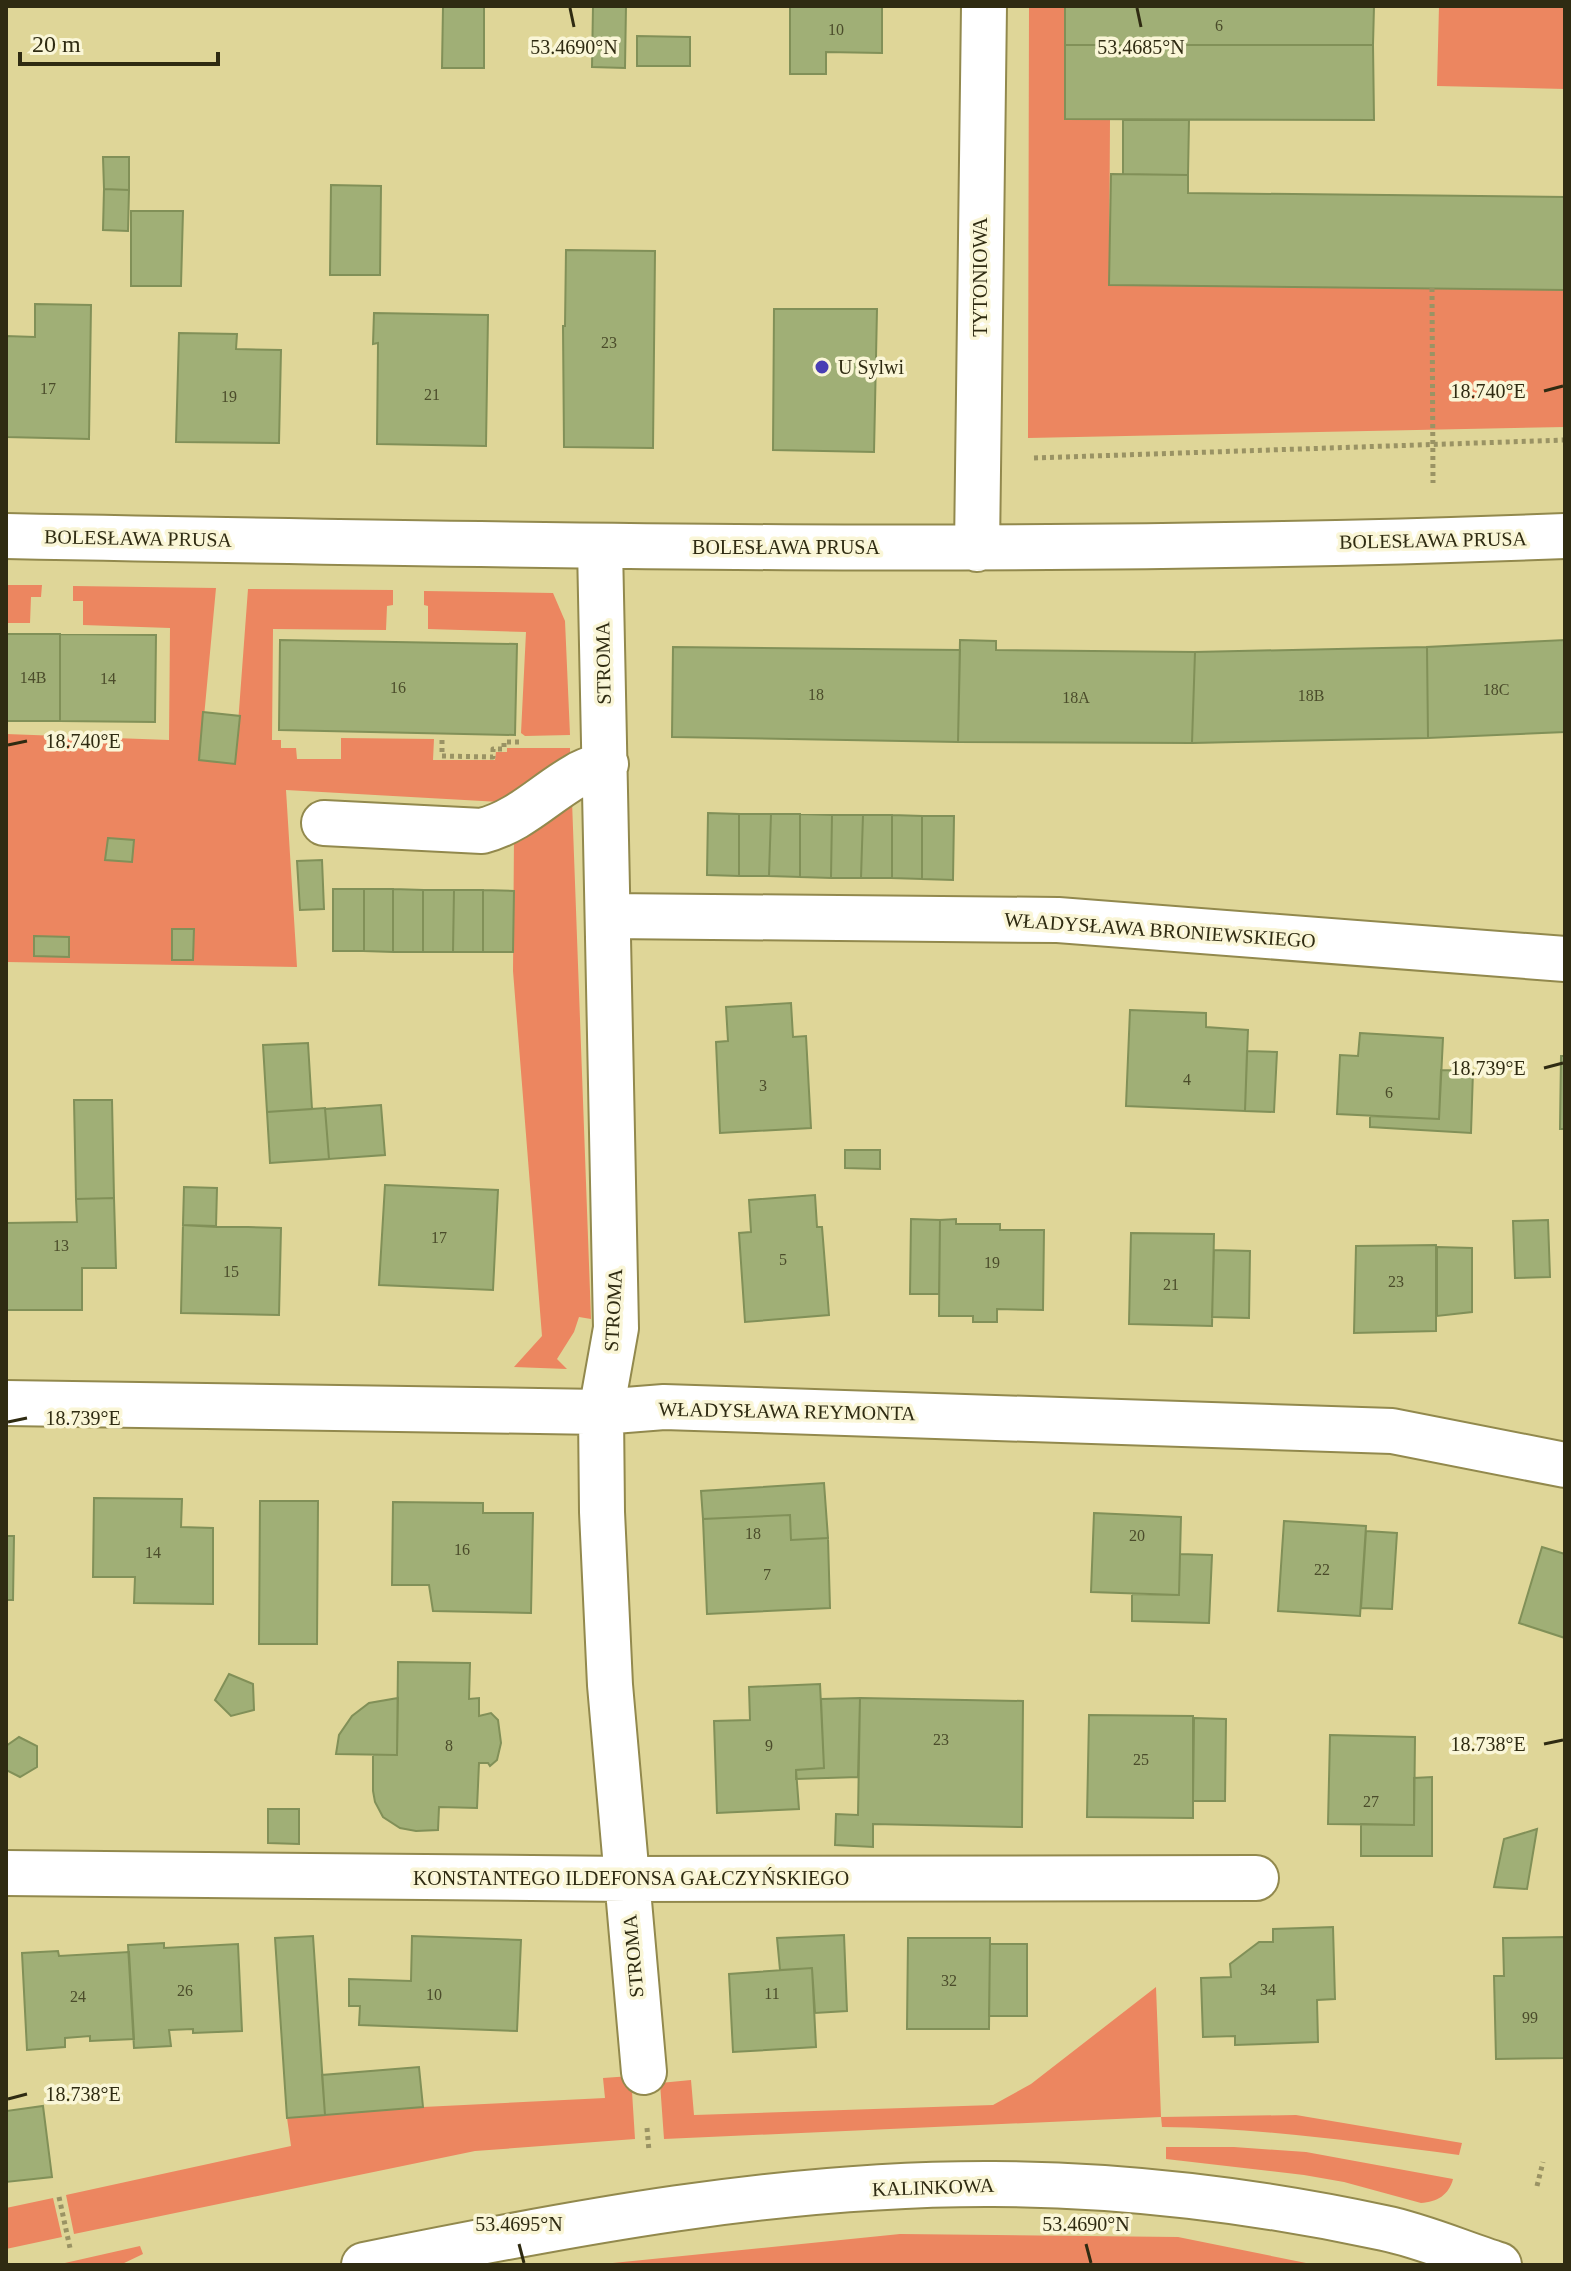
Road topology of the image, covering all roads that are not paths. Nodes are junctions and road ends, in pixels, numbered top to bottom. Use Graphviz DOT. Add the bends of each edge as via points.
graph roads {
  1 [pos="984,6"];
  2 [pos="6,536"];
  3 [pos="1565,536"];
  4 [pos="600,547"];
  5 [pos="977,549"];
  6 [pos="606,764"];
  7 [pos="324,823"];
  8 [pos="609,916"];
  9 [pos="1565,959"];
  10 [pos="6,1403"];
  11 [pos="601,1412"];
  12 [pos="1565,1465"];
  13 [pos="6,1873"];
  14 [pos="1256,1878"];
  15 [pos="627,1879"];
  16 [pos="644,2072"];
  17 [pos="364,2265"];
  18 [pos="1499,2265"];
  1 -- 5 [label="street, TYTONIOWA"];
  2 -- 4 [label="street, BOLESŁAWA PRUSA"];
  3 -- 5 [label="street, BOLESŁAWA PRUSA"];
  4 -- 5 [label="street, BOLESŁAWA PRUSA"];
  4 -- 6 [label="street, STROMA"];
  6 -- 7 [label="street" via="578,774 526,813 482,831"];
  6 -- 8 [label="street, STROMA"];
  8 -- 9 [label="street, WŁADYSŁAWA BRONIEWSKIEGO" via="1058,920"];
  8 -- 11 [label="street, STROMA" via="616,1328"];
  10 -- 11 [label="street, WŁADYSŁAWA REYMONTA"];
  11 -- 12 [label="street, WŁADYSŁAWA REYMONTA" via="664,1407 1392,1431"];
  11 -- 15 [label="street, STROMA" via="610,1685"];
  13 -- 15 [label="street, KONSTANTEGO ILDEFONSA GAŁCZYŃSKIEGO"];
  14 -- 15 [label="street, KONSTANTEGO ILDEFONSA GAŁCZYŃSKIEGO"];
  15 -- 16 [label="street, STROMA"];
  17 -- 18 [label="street, KALINKOWA" via="663,2210 822,2192 993,2184 1236,2202 1386,2228"];
}
